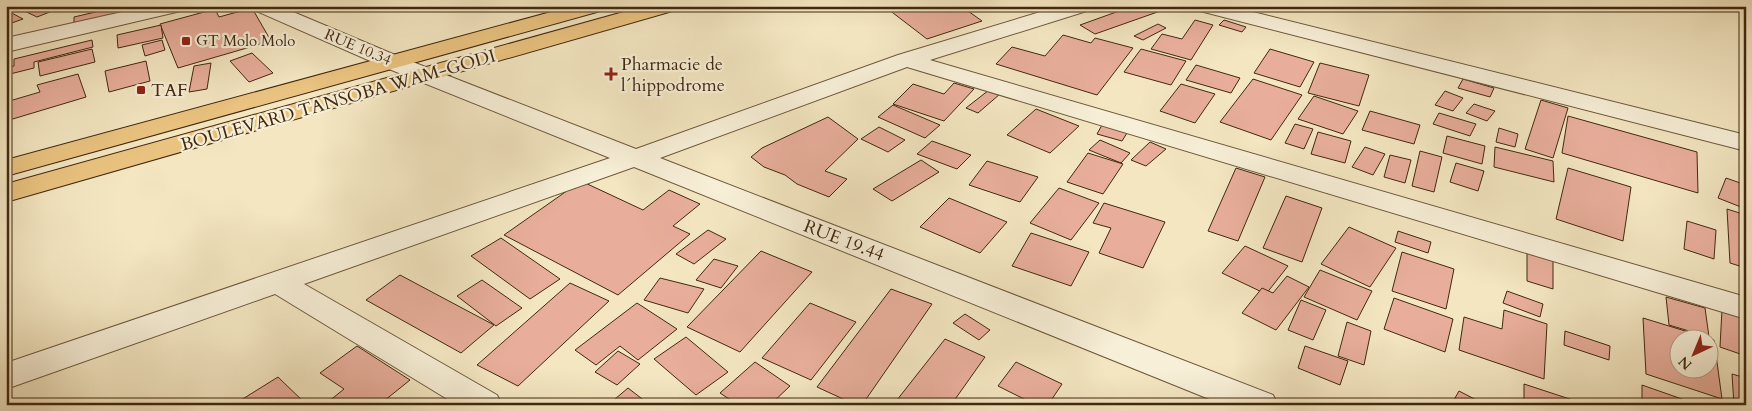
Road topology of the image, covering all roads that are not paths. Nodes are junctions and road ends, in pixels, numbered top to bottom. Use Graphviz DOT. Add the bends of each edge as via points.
graph roads {
  1 [pos="178,6"];
  2 [pos="261,6"];
  3 [pos="597,6"];
  4 [pos="669,6"];
  5 [pos="1084,6"];
  6 [pos="1203,6"];
  7 [pos="6,45"];
  8 [pos="906,60"];
  9 [pos="392,62"];
  10 [pos="426,75"];
  11 [pos="1746,143"];
  12 [pos="635,158"];
  13 [pos="6,168"];
  14 [pos="6,193"];
  15 [pos="276,281"];
  16 [pos="1746,308"];
  17 [pos="6,376"];
  18 [pos="485,405"];
  19 [pos="1261,405"];
  1 -- 7 [label="street"];
  2 -- 9 [label="street, RUE 10.34"];
  3 -- 9 [label="main road, BOULEVARD TANSOBA WAM-GODI"];
  4 -- 10 [label="main road, BOULEVARD TANSOBA WAM-GODI"];
  5 -- 8 [label="street"];
  6 -- 11 [label="street"];
  8 -- 12 [label="street"];
  8 -- 16 [label="street"];
  9 -- 10 [label="street, RUE 10.34"];
  9 -- 13 [label="main road, BOULEVARD TANSOBA WAM-GODI"];
  10 -- 12 [label="street, RUE 19.44"];
  10 -- 14 [label="main road, BOULEVARD TANSOBA WAM-GODI"];
  12 -- 15 [label="street"];
  12 -- 19 [label="street, RUE 19.44"];
  15 -- 17 [label="street"];
  15 -- 18 [label="street"];
}
